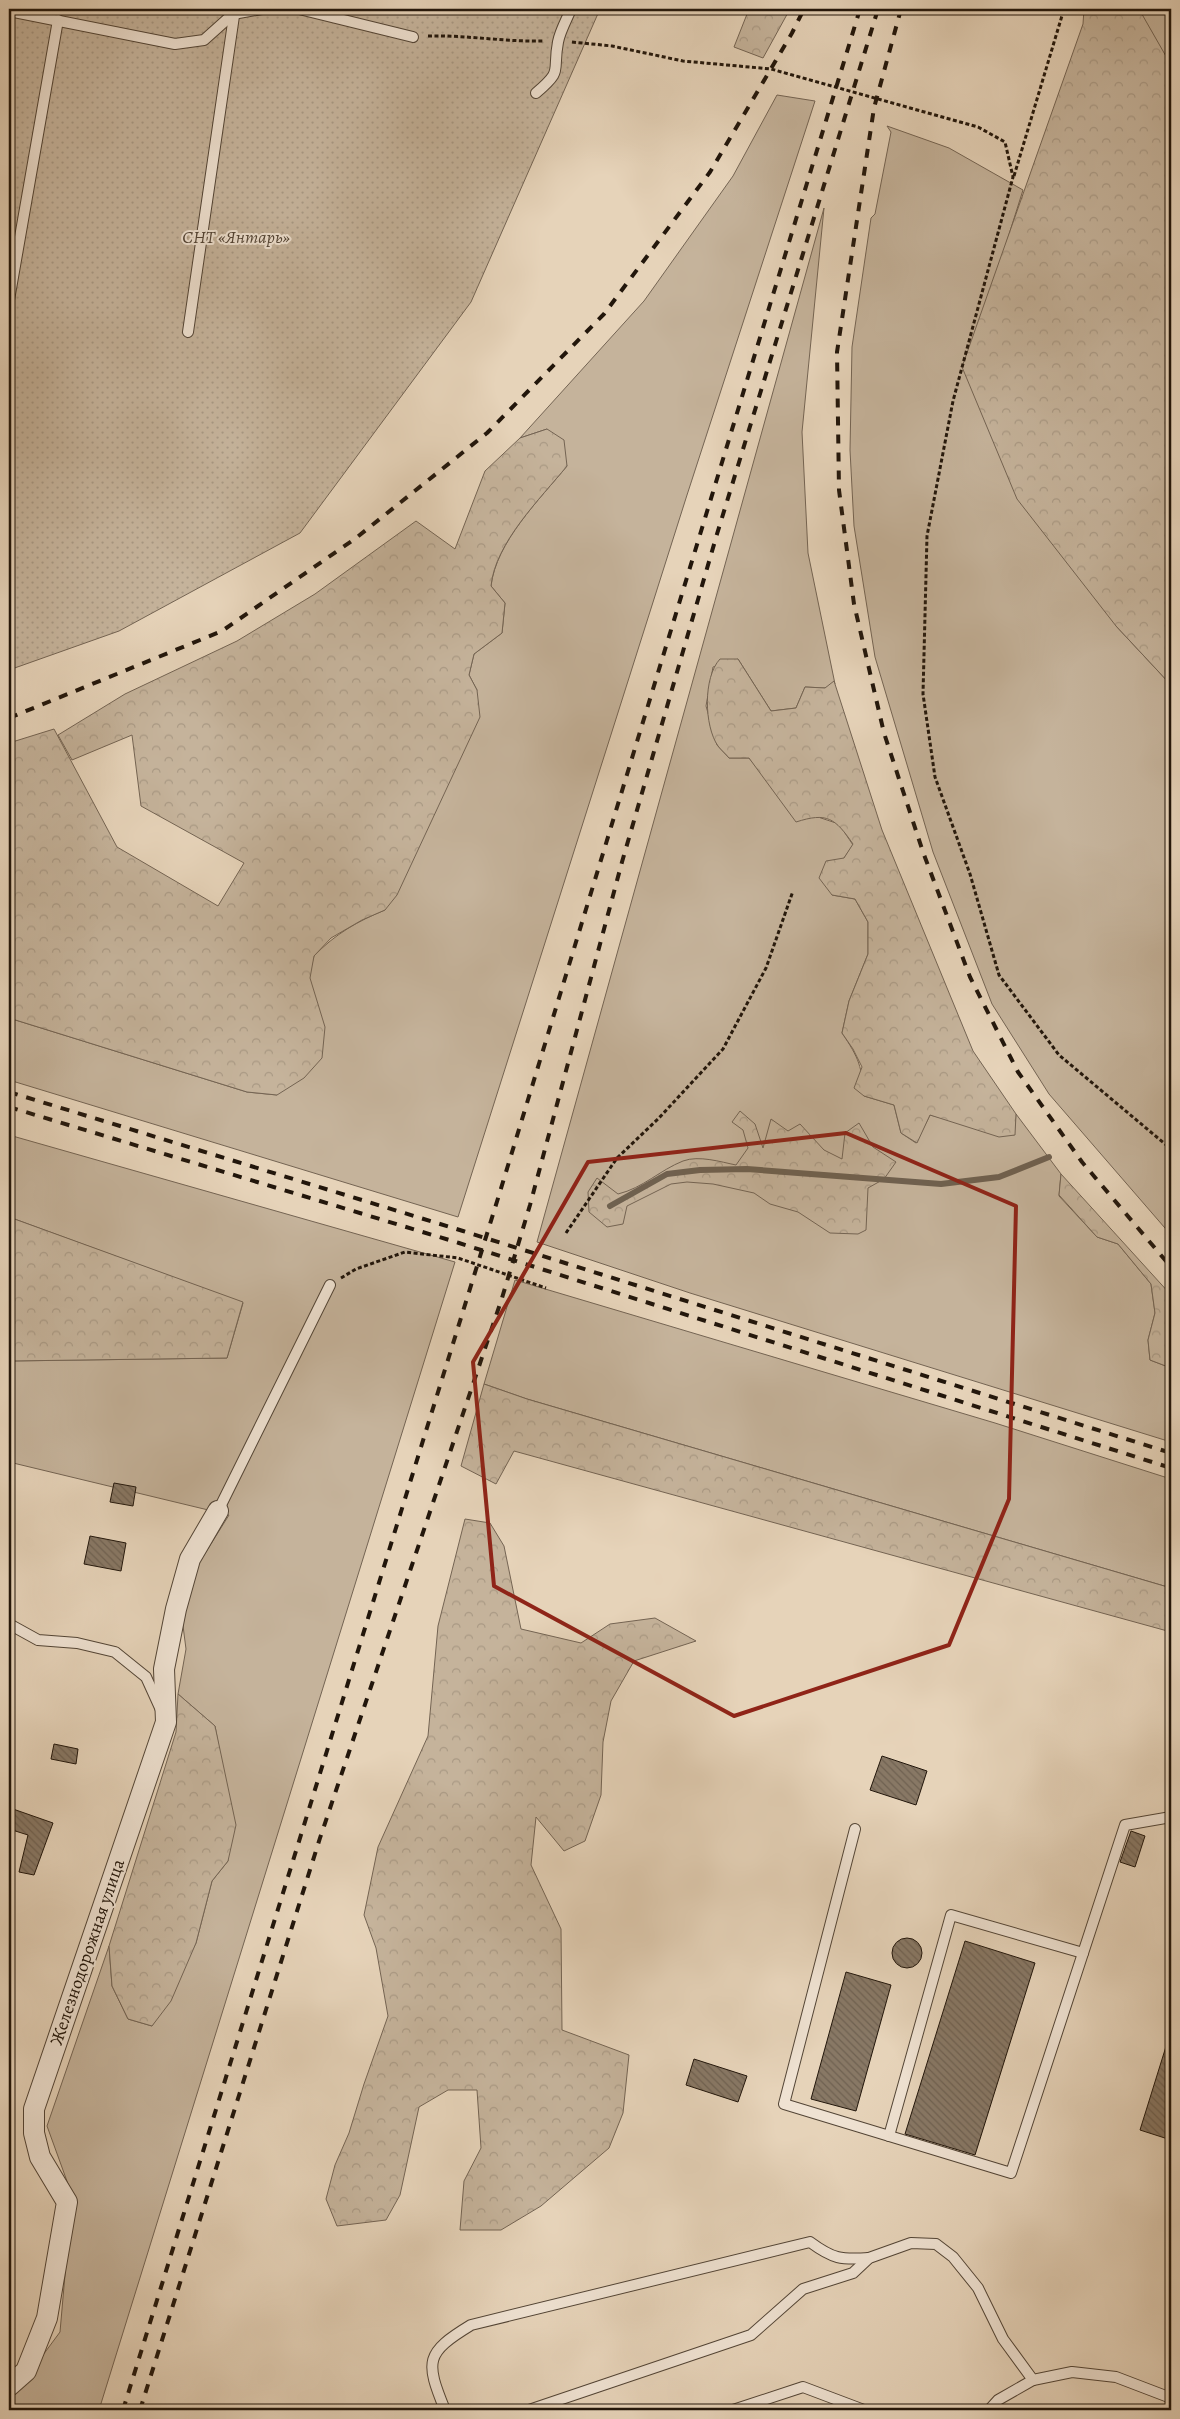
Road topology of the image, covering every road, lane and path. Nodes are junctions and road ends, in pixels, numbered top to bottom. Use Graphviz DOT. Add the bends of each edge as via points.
graph roads {
  1 [pos="262,9"];
  2 [pos="299,9"];
  3 [pos="571,9"];
  4 [pos="1064,9"];
  5 [pos="1168,9"];
  6 [pos="9,11"];
  7 [pos="234,11"];
  8 [pos="1171,16"];
  9 [pos="58,20"];
  10 [pos="413,37"];
  11 [pos="558,41"];
  12 [pos="536,94"];
  13 [pos="1013,177"];
  14 [pos="9,300"];
  15 [pos="188,332"];
  16 [pos="793,891"];
  17 [pos="1171,1150"];
  18 [pos="566,1233"];
  19 [pos="330,1285"];
  20 [pos="546,1288"];
  21 [pos="218,1511"];
  22 [pos="9,1624"];
  23 [pos="166,1722"];
  24 [pos="1171,1817"];
  25 [pos="855,1830"];
  26 [pos="1084,1953"];
  27 [pos="889,2136"];
  28 [pos="869,2258"];
  29 [pos="1033,2380"];
  30 [pos="9,2386"];
  31 [pos="1171,2398"];
  32 [pos="445,2410"];
  33 [pos="529,2410"];
  34 [pos="733,2410"];
  35 [pos="864,2410"];
  36 [pos="989,2410"];
  1 -- 7 [label="lane"];
  2 -- 10 [label="lane"];
  3 -- 11 [label="lane"];
  4 -- 13 [label="path"];
  5 -- 8 [label="path"];
  6 -- 9 [label="lane"];
  7 -- 9 [label="lane" via="204,40 175,44"];
  7 -- 15 [label="lane"];
  9 -- 14 [label="lane"];
  10 -- 11 [label="path" via="447,35 507,42"];
  11 -- 12 [label="lane" via="553,78"];
  11 -- 13 [label="path" via="612,46 682,61 772,69 978,127 1005,142"];
  13 -- 17 [label="path" via="954,401 926,536 923,694 935,777 970,874 999,975 1059,1055"];
  16 -- 18 [label="path" via="766,968 723,1049 617,1158"];
  19 -- 20 [label="path" via="356,1269 405,1252 458,1258"];
  19 -- 21 [label="lane"];
  21 -- 23 [label="street, Железнодорожная улица" via="190,1559 176,1609 164,1669"];
  22 -- 23 [label="lane" via="38,1640 77,1643 115,1652 146,1678"];
  23 -- 30 [label="street, Железнодорожная улица" via="34,2109 34,2133 40,2157 67,2202 47,2318 26,2370"];
  24 -- 26 [label="lane" via="1126,1825"];
  25 -- 27 [label="lane" via="784,2104"];
  26 -- 27 [label="lane" via="1011,2173"];
  26 -- 27 [label="lane" via="951,1915"];
  28 -- 29 [label="lane" via="911,2243 936,2244 953,2257 978,2288 1003,2339"];
  28 -- 32 [label="lane" via="844,2260 828,2255 810,2242 472,2325 435,2352 431,2367 433,2382"];
  28 -- 33 [label="lane" via="853,2273 804,2289 751,2335"];
  29 -- 31 [label="lane" via="1072,2372 1116,2377"];
  29 -- 36 [label="lane" via="998,2400"];
  34 -- 35 [label="lane" via="804,2387"];
}
